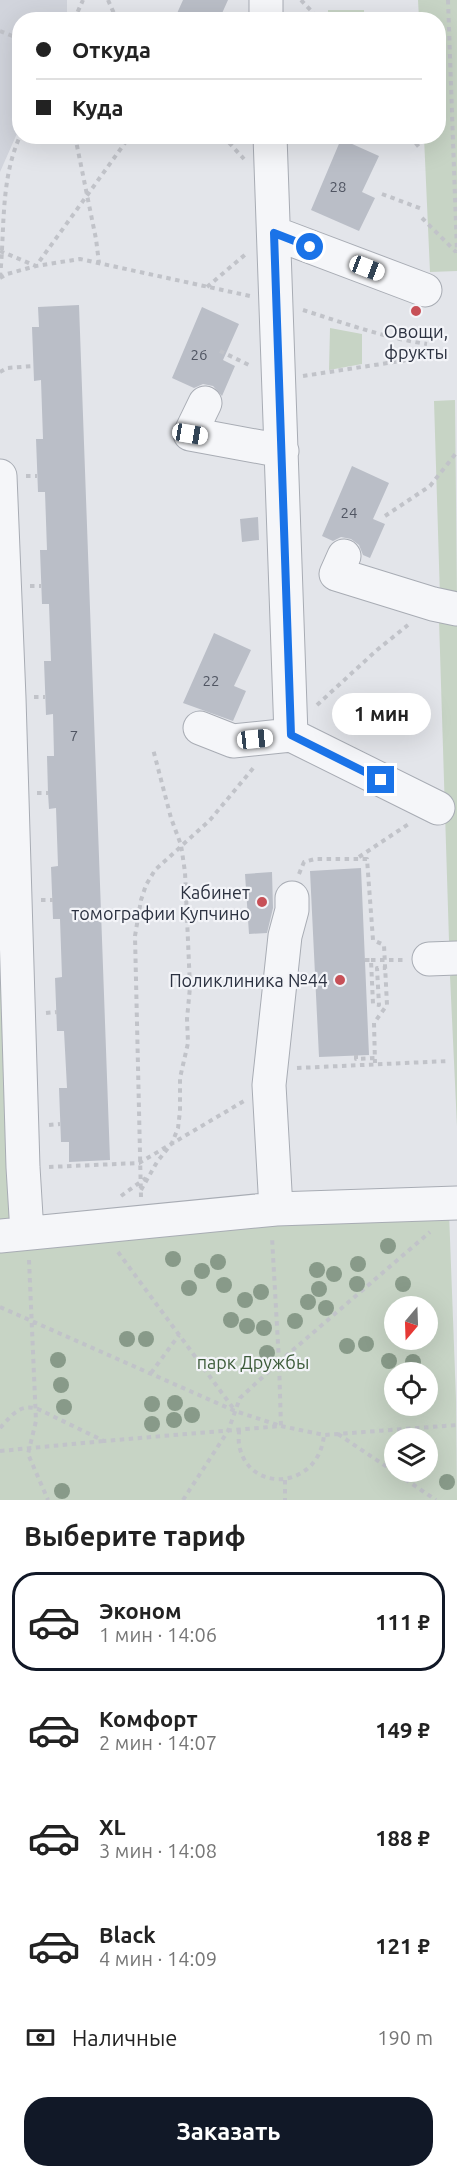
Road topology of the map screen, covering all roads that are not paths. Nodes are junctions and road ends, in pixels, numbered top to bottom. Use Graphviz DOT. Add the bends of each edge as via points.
graph roads {
  1 [pos="270,144"];
  2 [pos="274,233"];
  3 [pos="425,290"];
  4 [pos="205,403"];
  5 [pos="282,451"];
  6 [pos="0,476"];
  7 [pos="344,556"];
  8 [pos="445,607"];
  9 [pos="200,728"];
  10 [pos="286,732"];
  11 [pos="438,808"];
  12 [pos="292,898"];
  13 [pos="448,1214"];
  14 [pos="274,1223"];
  15 [pos="19,1242"];
  1 -- 2 [label="lane"];
  2 -- 3 [label="lane" via="333,243"];
  2 -- 5 [label="lane"];
  4 -- 5 [label="lane" via="190,434"];
  5 -- 10 [label="lane" via="273,529"];
  6 -- 15 [label="lane" via="23,1167"];
  7 -- 8 [label="lane" via="336,574"];
  9 -- 10 [label="lane" via="233,741"];
  10 -- 11 [label="lane"];
  12 -- 14 [label="lane" via="271,1077"];
  13 -- 14 [label="lane"];
  14 -- 15 [label="lane"];
}
